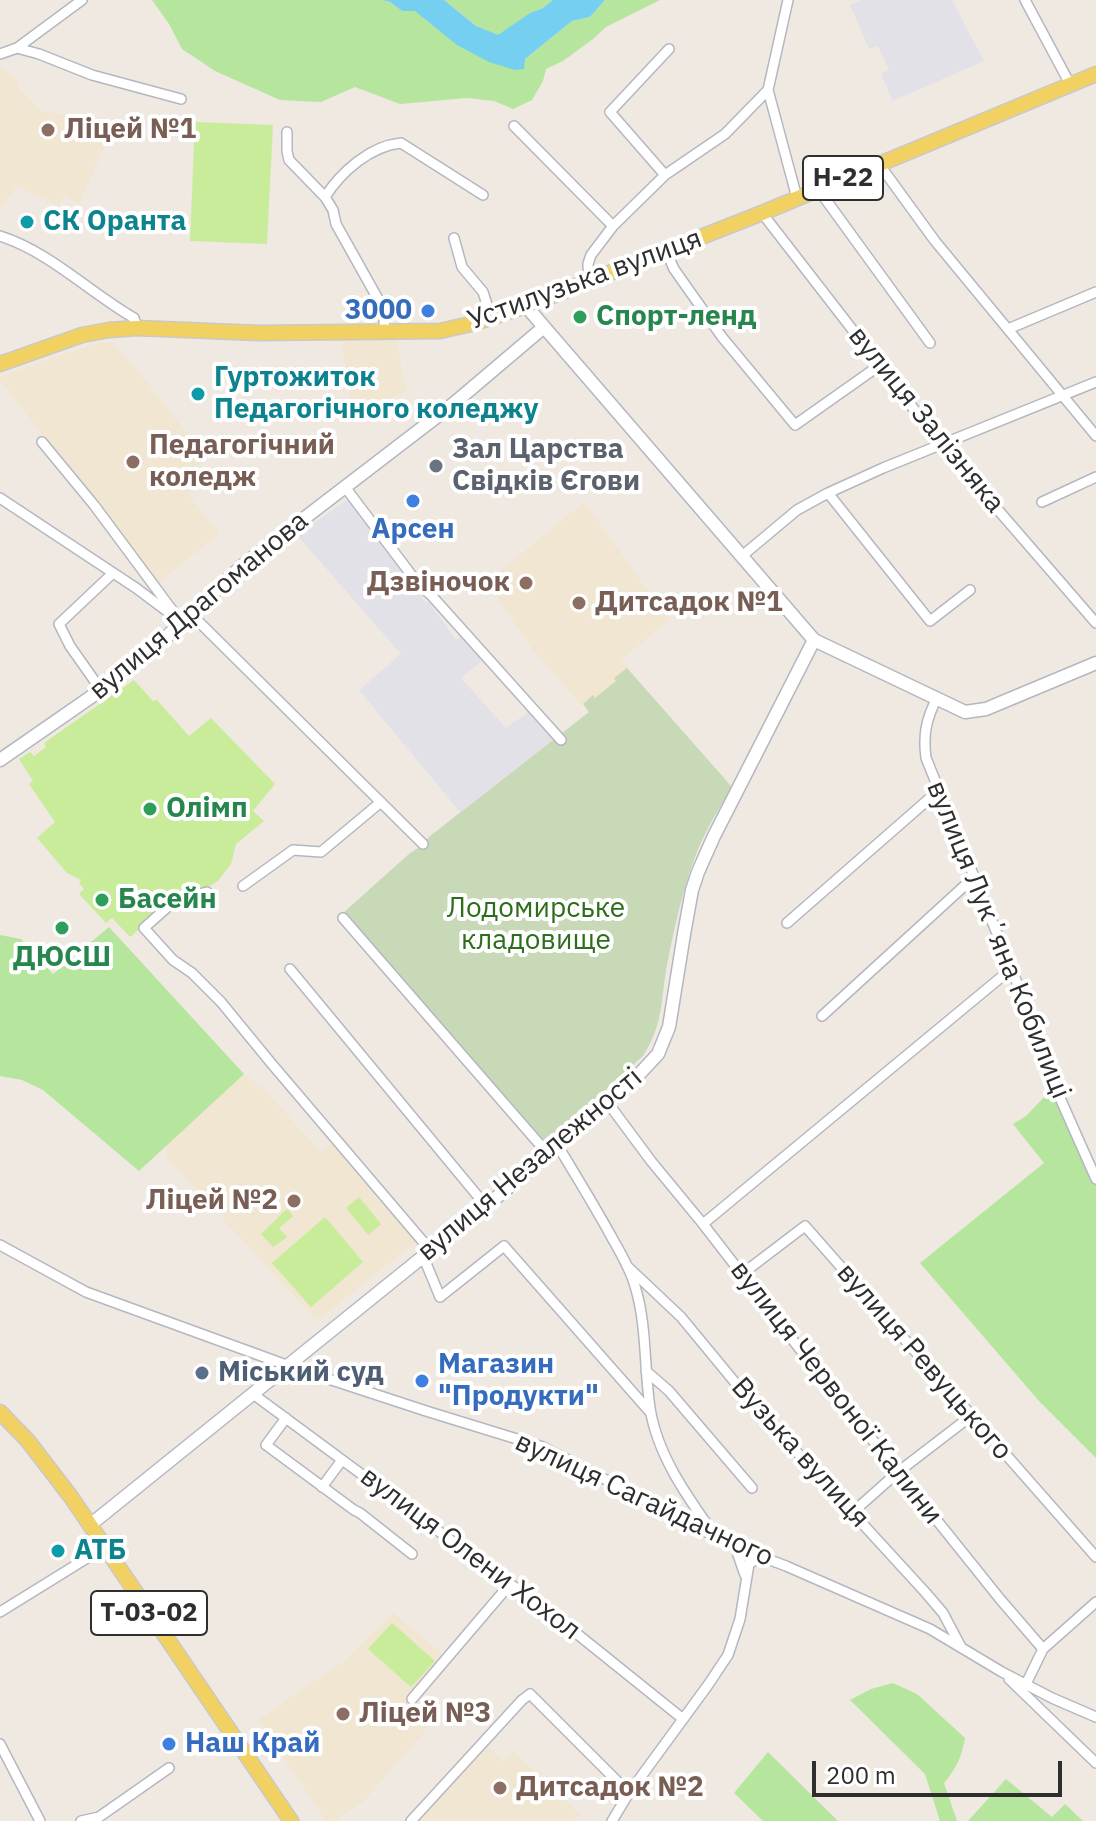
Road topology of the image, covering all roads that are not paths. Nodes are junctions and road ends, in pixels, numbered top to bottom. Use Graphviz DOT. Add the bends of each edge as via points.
graph roads {
  1 [pos="82,0"];
  2 [pos="788,0"];
  3 [pos="1025,0"];
  4 [pos="17,48"];
  5 [pos="669,49"];
  6 [pos="1,50"];
  7 [pos="1096,74"];
  8 [pos="1070,84"];
  9 [pos="768,90"];
  10 [pos="181,99"];
  11 [pos="514,126"];
  12 [pos="287,132"];
  13 [pos="879,164"];
  14 [pos="665,175"];
  15 [pos="818,189"];
  16 [pos="483,195"];
  17 [pos="325,197"];
  18 [pos="797,198"];
  19 [pos="762,213"];
  20 [pos="613,226"];
  21 [pos="0,236"];
  22 [pos="454,238"];
  23 [pos="666,251"];
  24 [pos="589,282"];
  25 [pos="1096,292"];
  26 [pos="526,306"];
  27 [pos="491,317"];
  28 [pos="544,327"];
  29 [pos="137,328"];
  30 [pos="1008,329"];
  31 [pos="385,331"];
  32 [pos="930,343"];
  33 [pos="0,364"];
  34 [pos="880,365"];
  35 [pos="1096,382"];
  36 [pos="1063,396"];
  37 [pos="1096,436"];
  38 [pos="42,442"];
  39 [pos="941,444"];
  40 [pos="1096,477"];
  41 [pos="345,487"];
  42 [pos="828,493"];
  43 [pos="0,498"];
  44 [pos="1042,502"];
  45 [pos="742,556"];
  46 [pos="113,573"];
  47 [pos="970,590"];
  48 [pos="186,618"];
  49 [pos="1096,623"];
  50 [pos="814,640"];
  51 [pos="1096,663"];
  52 [pos="101,690"];
  53 [pos="937,698"];
  54 [pos="561,740"];
  55 [pos="0,760"];
  56 [pos="938,791"];
  57 [pos="381,802"];
  58 [pos="423,844"];
  59 [pos="973,878"];
  60 [pos="243,886"];
  61 [pos="207,892"];
  62 [pos="343,918"];
  63 [pos="787,923"];
  64 [pos="290,969"];
  65 [pos="1011,969"];
  66 [pos="822,1016"];
  67 [pos="608,1103"];
  68 [pos="553,1150"];
  69 [pos="1096,1179"];
  70 [pos="486,1206"];
  71 [pos="703,1224"];
  72 [pos="0,1245"];
  73 [pos="427,1254"];
  74 [pos="627,1266"];
  75 [pos="742,1274"];
  76 [pos="289,1366"];
  77 [pos="646,1371"];
  78 [pos="253,1394"];
  79 [pos="0,1412"];
  80 [pos="650,1412"];
  81 [pos="971,1416"];
  82 [pos="286,1418"];
  83 [pos="342,1460"];
  84 [pos="898,1472"];
  85 [pos="322,1487"];
  86 [pos="752,1488"];
  87 [pos="853,1512"];
  88 [pos="90,1525"];
  89 [pos="715,1536"];
  90 [pos="733,1546"];
  91 [pos="105,1547"];
  92 [pos="412,1554"];
  93 [pos="760,1557"];
  94 [pos="1096,1557"];
  95 [pos="746,1578"];
  96 [pos="510,1584"];
  97 [pos="1096,1602"];
  98 [pos="0,1612"];
  99 [pos="962,1648"];
  100 [pos="1043,1649"];
  101 [pos="1002,1672"];
  102 [pos="1026,1684"];
  103 [pos="1052,1698"];
  104 [pos="412,1699"];
  105 [pos="1039,1709"];
  106 [pos="1096,1717"];
  107 [pos="683,1719"];
  108 [pos="0,1744"];
  109 [pos="1096,1763"];
  110 [pos="169,1768"];
  111 [pos="629,1793"];
  112 [pos="40,1821"];
  113 [pos="81,1821"];
  114 [pos="291,1821"];
  115 [pos="411,1821"];
  116 [pos="612,1821"];
  1 -- 4 [label="street"];
  2 -- 9 [label="street"];
  3 -- 8 [label="street"];
  4 -- 6 [label="street"];
  4 -- 10 [label="street"];
  5 -- 14 [label="street" via="610,112"];
  7 -- 8 [label="main road, Устилузька вулиця / Н-22"];
  8 -- 13 [label="main road, Устилузька вулиця / Н-22"];
  9 -- 14 [label="street" via="725,134"];
  9 -- 18 [label="street"];
  11 -- 20 [label="street"];
  12 -- 17 [label="street" via="289,160"];
  13 -- 15 [label="main road, Устилузька вулиця / Н-22"];
  13 -- 30 [label="street"];
  14 -- 20 [label="street"];
  15 -- 18 [label="main road, Устилузька вулиця / Н-22"];
  15 -- 32 [label="street"];
  16 -- 17 [label="street" via="401,143 367,156 340,176"];
  17 -- 31 [label="street" via="383,308"];
  18 -- 19 [label="main road, Устилузька вулиця / Н-22"];
  19 -- 23 [label="main road, Устилузька вулиця / Н-22"];
  19 -- 34 [label="street, вулиця Залізняка"];
  20 -- 24 [label="street" via="591,255"];
  21 -- 29 [label="street" via="35,251 134,318"];
  22 -- 27 [label="street" via="462,267 483,292"];
  23 -- 24 [label="main road, Устилузька вулиця / Н-22"];
  23 -- 34 [label="street" via="722,337 795,425"];
  24 -- 26 [label="main road, Устилузька вулиця / Н-22"];
  25 -- 30 [label="street"];
  26 -- 27 [label="main road, Устилузька вулиця / Н-22"];
  26 -- 28 [label="street"];
  27 -- 31 [label="main road, Устилузька вулиця / Н-22" via="440,331"];
  28 -- 41 [label="street, вулиця Драгоманова"];
  28 -- 45 [label="street"];
  29 -- 31 [label="main road, Устилузька вулиця / Н-22"];
  29 -- 33 [label="main road, Устилузька вулиця / Н-22" via="82,335"];
  30 -- 36 [label="street"];
  34 -- 39 [label="street, вулиця Залізняка"];
  35 -- 36 [label="street"];
  36 -- 37 [label="street"];
  36 -- 39 [label="street"];
  38 -- 48 [label="street"];
  39 -- 42 [label="street"];
  39 -- 49 [label="street, вулиця Залізняка"];
  40 -- 44 [label="street"];
  41 -- 48 [label="street, вулиця Драгоманова" via="242,566"];
  41 -- 54 [label="street" via="419,585"];
  42 -- 45 [label="street" via="797,510"];
  42 -- 47 [label="street" via="930,621"];
  43 -- 46 [label="street"];
  45 -- 50 [label="street"];
  46 -- 48 [label="street"];
  46 -- 52 [label="street" via="59,624"];
  48 -- 52 [label="street, вулиця Драгоманова"];
  48 -- 57 [label="street"];
  50 -- 53 [label="street"];
  50 -- 67 [label="street, вулиця Незалежності" via="698,872 669,1027 658,1054"];
  51 -- 53 [label="street" via="986,709 965,712"];
  52 -- 55 [label="street, вулиця Драгоманова"];
  53 -- 56 [label="street, вулиця Лукʼяна Кобилиці" via="923,740"];
  56 -- 59 [label="street, вулиця Лукʼяна Кобилиці"];
  56 -- 63 [label="street"];
  57 -- 58 [label="street"];
  57 -- 60 [label="street" via="321,852 293,850"];
  59 -- 65 [label="street, вулиця Лукʼяна Кобилиці"];
  59 -- 66 [label="street"];
  61 -- 73 [label="street" via="180,896 144,928 221,1002"];
  62 -- 68 [label="street"];
  64 -- 70 [label="street"];
  65 -- 69 [label="street, вулиця Лукʼяна Кобилиці"];
  65 -- 71 [label="street"];
  67 -- 68 [label="street, вулиця Незалежності"];
  67 -- 71 [label="street, вулиця Червоної Калини"];
  68 -- 70 [label="street, вулиця Незалежності"];
  68 -- 74 [label="street" via="586,1191"];
  70 -- 73 [label="street, вулиця Незалежності"];
  71 -- 75 [label="street, вулиця Червоної Калини"];
  72 -- 76 [label="street, вулиця Сагайдачного" via="86,1292"];
  73 -- 76 [label="street, вулиця Незалежності"];
  73 -- 80 [label="street" via="440,1297 504,1246"];
  74 -- 77 [label="street" via="640,1306"];
  74 -- 87 [label="street, Вузька вулиця" via="681,1317"];
  75 -- 81 [label="street, вулиця Ревуцького" via="805,1226"];
  75 -- 84 [label="street, вулиця Червоної Калини"];
  76 -- 78 [label="street, вулиця Незалежності"];
  76 -- 89 [label="street, вулиця Сагайдачного" via="543,1447"];
  77 -- 80 [label="street"];
  77 -- 86 [label="street"];
  78 -- 82 [label="street, вулиця Олени Хохол"];
  78 -- 88 [label="street, вулиця Незалежності"];
  79 -- 88 [label="main road, Т-03-02"];
  80 -- 89 [label="street" via="676,1477"];
  81 -- 84 [label="street"];
  81 -- 94 [label="street, вулиця Ревуцького"];
  82 -- 83 [label="street, вулиця Олени Хохол"];
  82 -- 85 [label="street" via="266,1445"];
  83 -- 85 [label="street"];
  83 -- 96 [label="street, вулиця Олени Хохол"];
  84 -- 87 [label="street"];
  84 -- 100 [label="street, вулиця Червоної Калини"];
  85 -- 92 [label="street"];
  87 -- 99 [label="street, Вузька вулиця" via="943,1613"];
  88 -- 91 [label="main road, Т-03-02"];
  89 -- 90 [label="street, вулиця Сагайдачного"];
  90 -- 93 [label="street, вулиця Сагайдачного"];
  90 -- 95 [label="street"];
  91 -- 98 [label="street"];
  91 -- 114 [label="main road, Т-03-02"];
  93 -- 95 [label="street" via="749,1564"];
  93 -- 99 [label="street, вулиця Сагайдачного" via="930,1629"];
  95 -- 107 [label="street" via="728,1655"];
  96 -- 104 [label="street"];
  96 -- 107 [label="street, вулиця Олени Хохол"];
  97 -- 100 [label="street"];
  99 -- 101 [label="street, вулиця Сагайдачного"];
  100 -- 102 [label="street"];
  101 -- 102 [label="street, вулиця Сагайдачного"];
  101 -- 105 [label="street"];
  102 -- 103 [label="street, вулиця Сагайдачного"];
  103 -- 105 [label="street"];
  103 -- 106 [label="street, вулиця Сагайдачного"];
  105 -- 109 [label="street"];
  107 -- 111 [label="street"];
  108 -- 112 [label="street"];
  110 -- 113 [label="street" via="99,1817"];
  111 -- 115 [label="street" via="530,1694"];
  111 -- 116 [label="street"];
}
